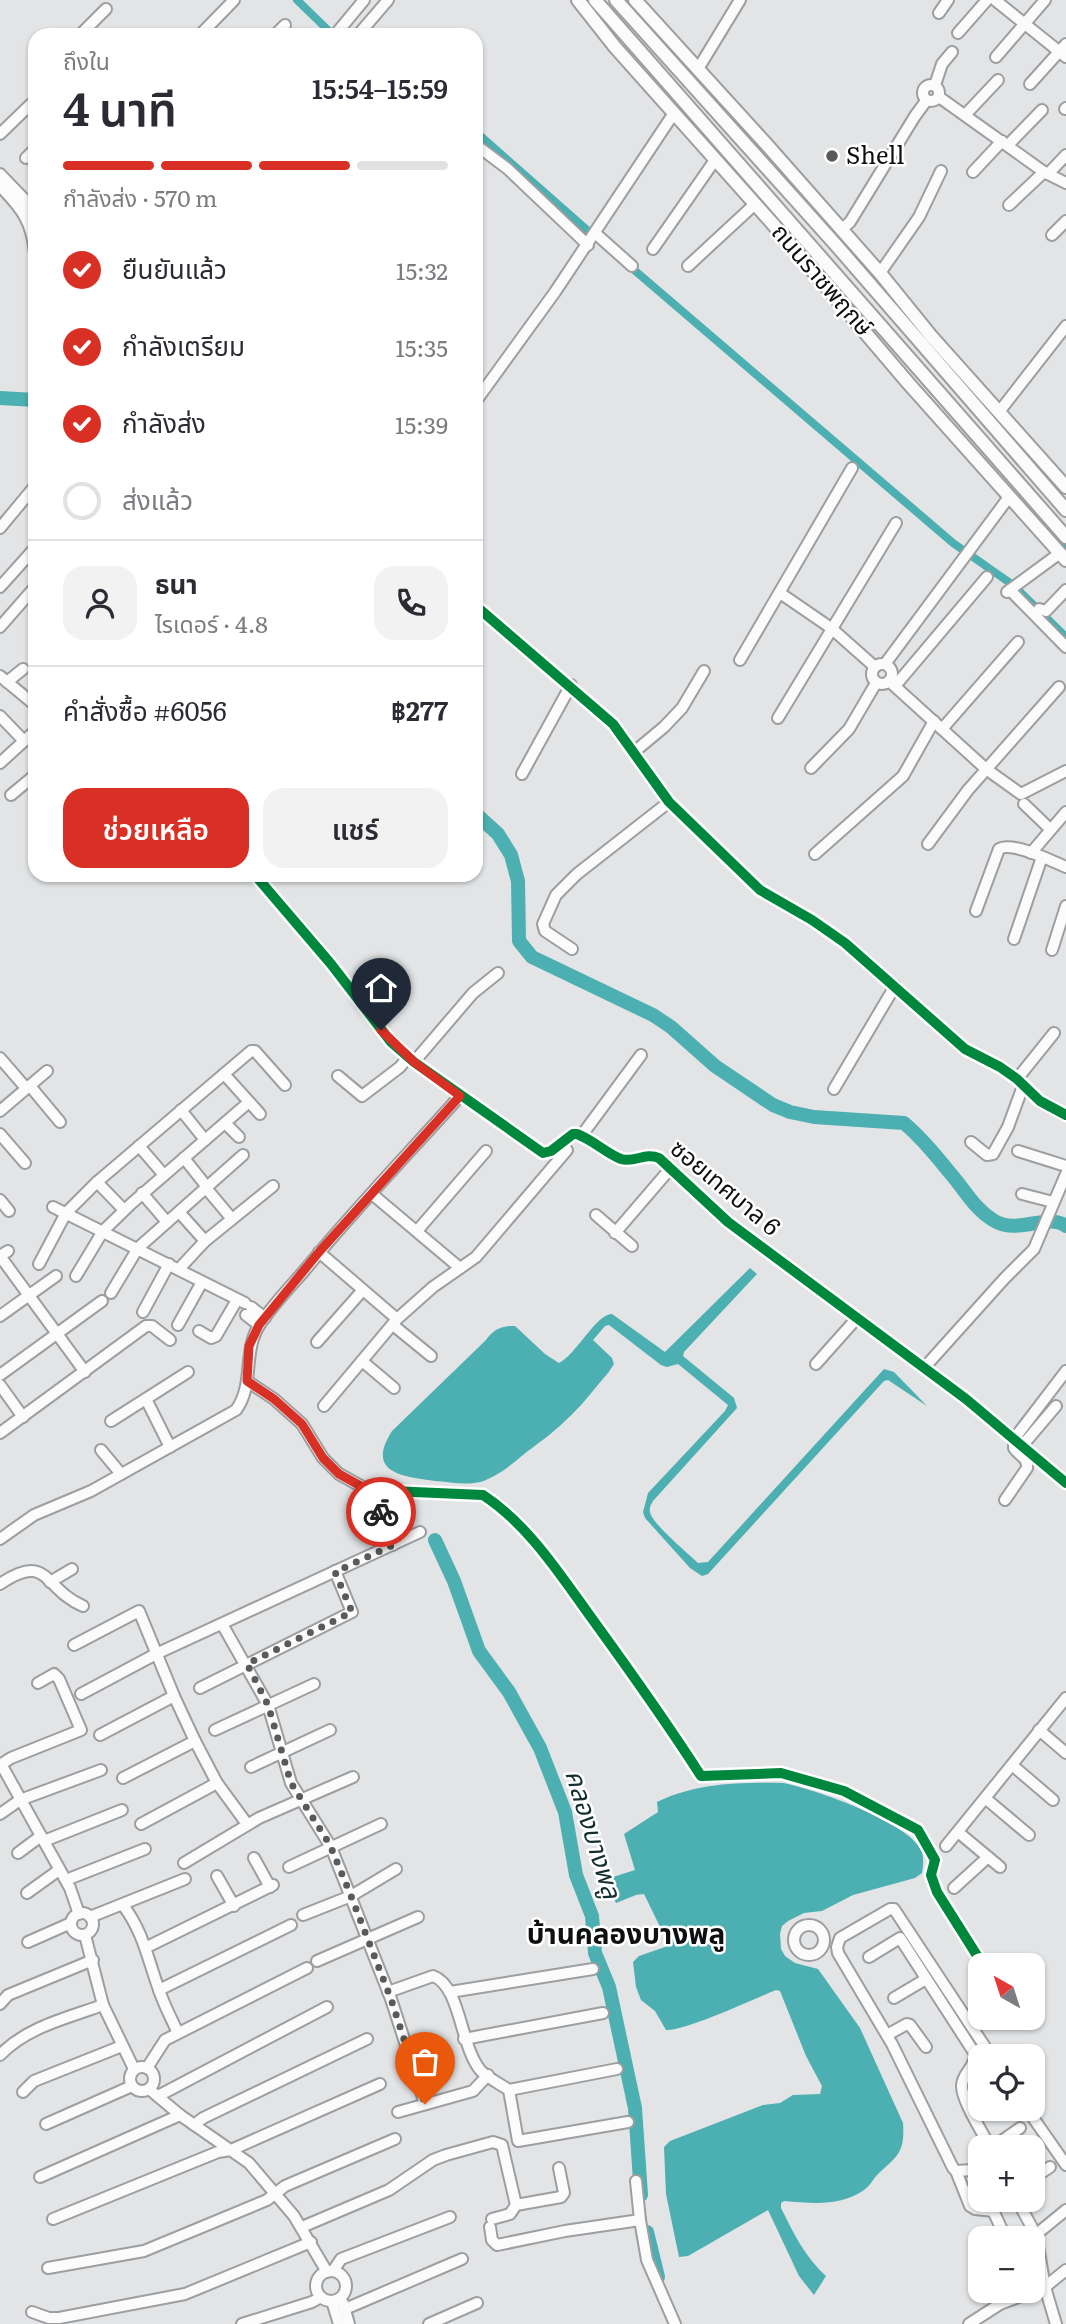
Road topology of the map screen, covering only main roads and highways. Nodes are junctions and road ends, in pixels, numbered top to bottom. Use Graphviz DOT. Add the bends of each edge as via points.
graph roads {
  1 [pos="568,0"];
  2 [pos="578,0"];
  3 [pos="595,0"];
  4 [pos="616,0"];
  5 [pos="635,0"];
  6 [pos="609,39"];
  7 [pos="810,216"];
  8 [pos="772,223"];
  9 [pos="868,260"];
  10 [pos="833,270"];
  11 [pos="1066,487"];
  12 [pos="1066,510"];
  13 [pos="1066,537"];
  14 [pos="1063,556"];
  1 -- 6 [label="main road"];
  2 -- 6 [label="main road, ถนนราชพฤกษ์"];
  3 -- 10 [label="main road, ถนนราชพฤกษ์"];
  4 -- 7 [label="main road, ถนนราชพฤกษ์"];
  5 -- 9 [label="main road, ถนนราชพฤกษ์"];
  6 -- 8 [label="main road, ถนนราชพฤกษ์"];
  7 -- 9 [label="main road"];
  7 -- 12 [label="main road, ถนนราชพฤกษ์"];
  8 -- 10 [label="main road"];
  8 -- 14 [label="main road, ถนนราชพฤกษ์"];
  9 -- 11 [label="main road, ถนนราชพฤกษ์"];
  10 -- 13 [label="main road, ถนนราชพฤกษ์"];
}
